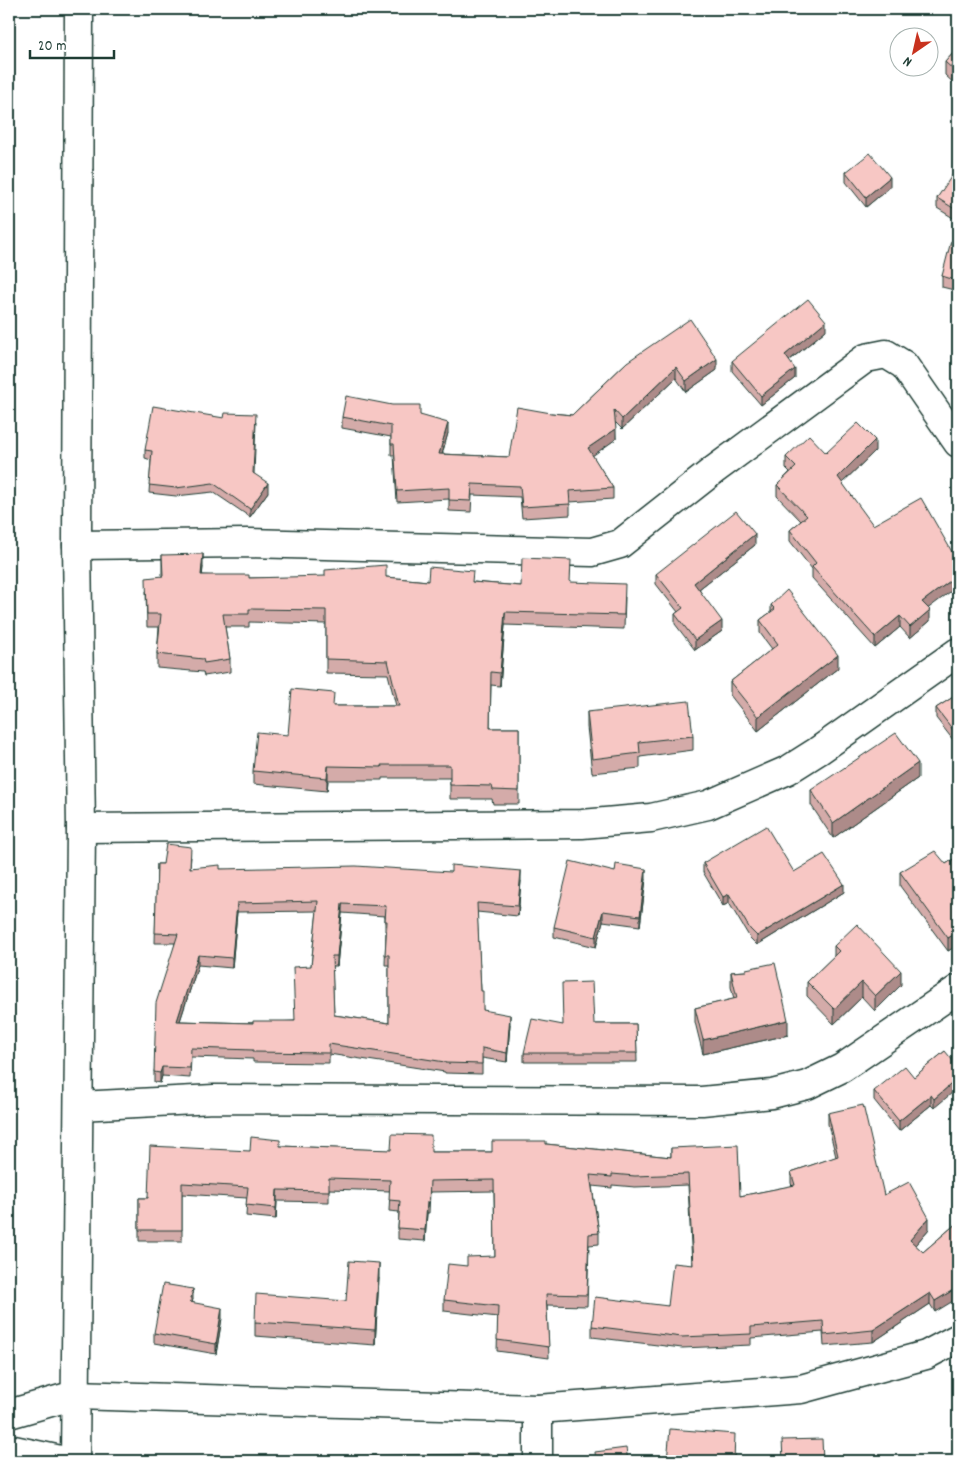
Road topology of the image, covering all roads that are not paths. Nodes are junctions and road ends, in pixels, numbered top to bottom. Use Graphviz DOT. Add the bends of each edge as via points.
graph roads {
  1 [pos="79,9"];
  2 [pos="958,443"];
  3 [pos="77,546"];
  4 [pos="958,652"];
  5 [pos="81,828"];
  6 [pos="958,989"];
  7 [pos="79,1106"];
  8 [pos="958,1338"];
  9 [pos="75,1395"];
  10 [pos="538,1409"];
  11 [pos="9,1414"];
  12 [pos="9,1449"];
  13 [pos="65,1461"];
  14 [pos="75,1461"];
  15 [pos="538,1461"];
  1 -- 3 [label="street"];
  2 -- 3 [label="street" via="904,365 886,354 866,358 620,544 592,552 248,543"];
  3 -- 5 [label="street"];
  4 -- 5 [label="street" via="788,770 708,805 650,818 582,824"];
  5 -- 7 [label="street"];
  6 -- 7 [label="street" via="842,1068 807,1085 772,1094 702,1101 214,1099"];
  7 -- 9 [label="street"];
  8 -- 10 [label="street" via="926,1356 801,1390"];
  9 -- 10 [label="street"];
  9 -- 11 [label="street"];
  9 -- 14 [label="street"];
  10 -- 15 [label="street"];
  12 -- 13 [label="street"];
}
